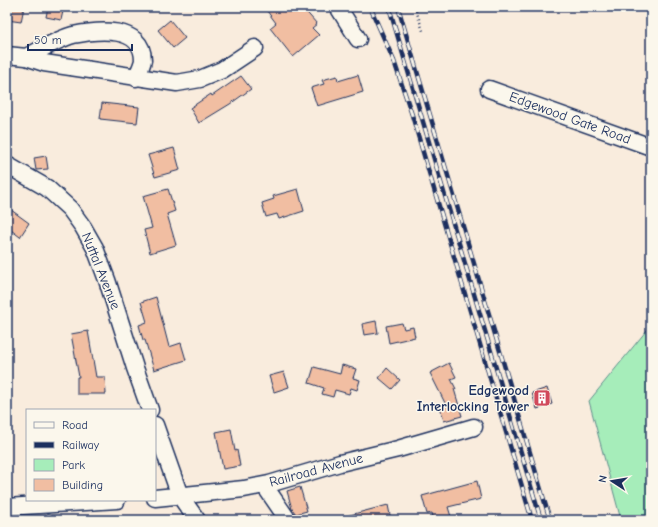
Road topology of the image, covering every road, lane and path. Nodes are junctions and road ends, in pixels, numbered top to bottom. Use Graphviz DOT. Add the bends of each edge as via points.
graph roads {
  1 [pos="338,7"];
  2 [pos="415,7"];
  3 [pos="423,31"];
  4 [pos="358,39"];
  5 [pos="255,48"];
  6 [pos="7,55"];
  7 [pos="26,57"];
  8 [pos="136,78"];
  9 [pos="489,90"];
  10 [pos="651,147"];
  11 [pos="7,165"];
  12 [pos="150,409"];
  13 [pos="474,427"];
  14 [pos="156,428"];
  15 [pos="264,485"];
  16 [pos="180,496"];
  17 [pos="156,498"];
  18 [pos="102,501"];
  19 [pos="7,507"];
  20 [pos="197,520"];
  21 [pos="288,520"];
  1 -- 4 [label="street"];
  2 -- 3 [label="path"];
  5 -- 8 [label="street" via="222,70 200,79 177,83"];
  6 -- 7 [label="street"];
  7 -- 8 [label="street" via="44,63"];
  7 -- 8 [label="street" via="72,35 106,30 122,33 132,38 139,46 143,61"];
  9 -- 10 [label="street, Edgewood Gate Road"];
  11 -- 12 [label="street, Nuttal Avenue" via="47,188 70,209 83,227 108,280"];
  13 -- 15 [label="street, Railroad Avenue"];
  14 -- 16 [label="street"];
  15 -- 16 [label="street, Railroad Avenue"];
  15 -- 21 [label="street"];
  16 -- 17 [label="street, Railroad Avenue"];
  16 -- 20 [label="street"];
  18 -- 19 [label="street"];
}
